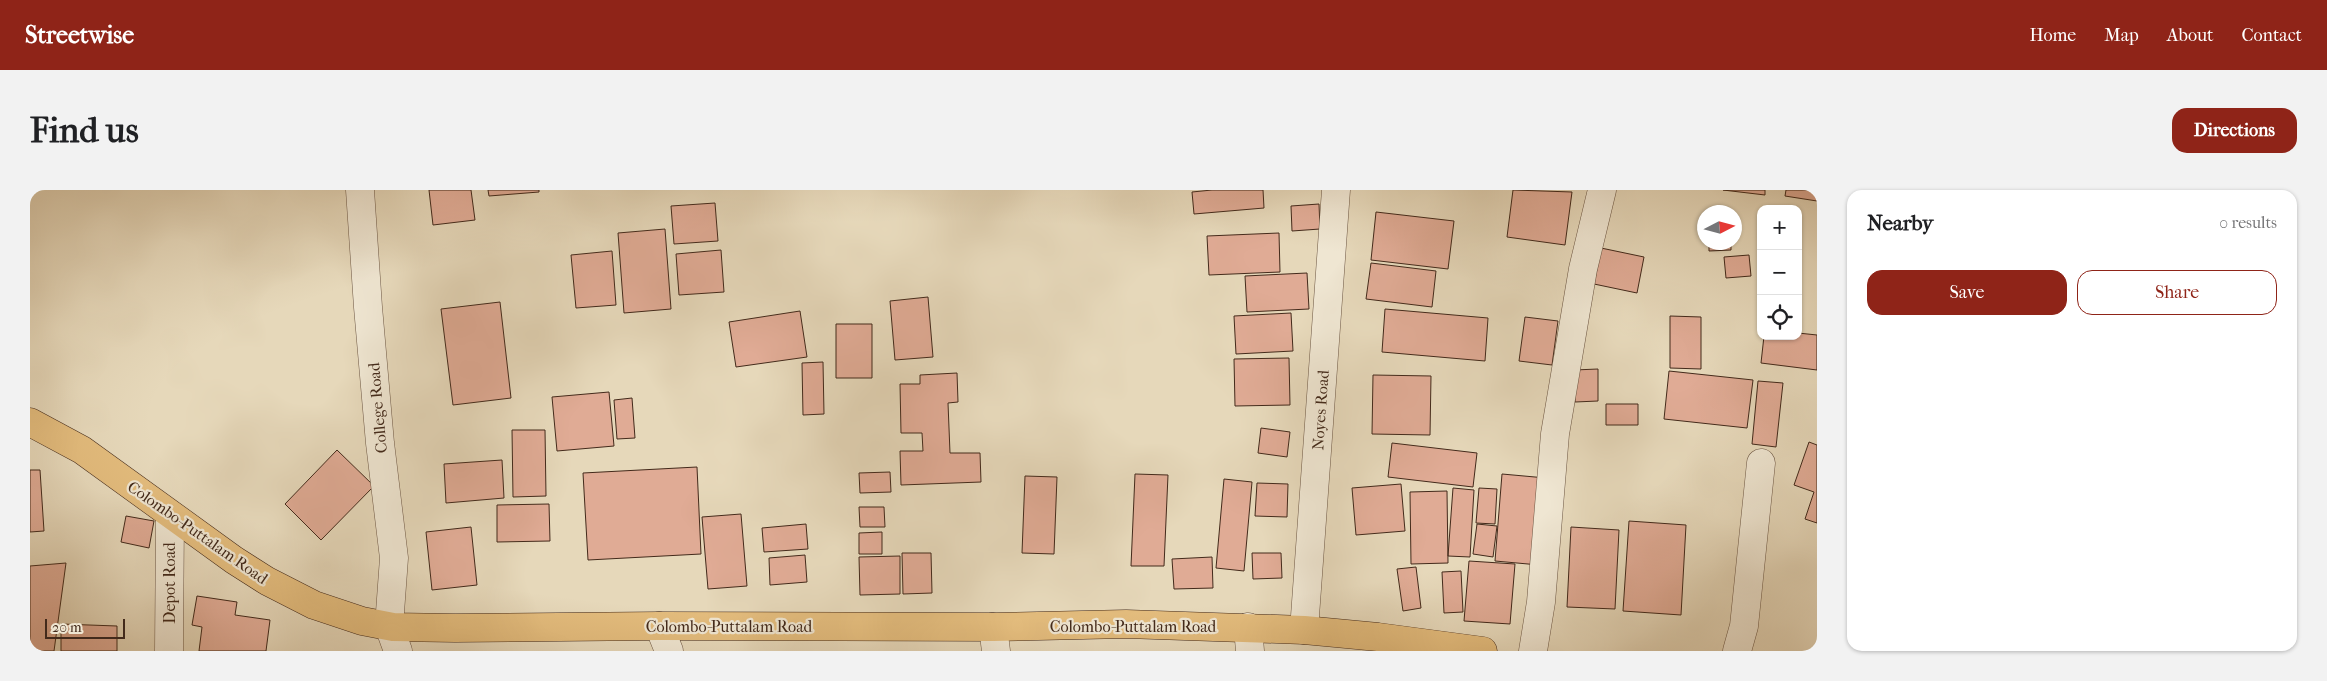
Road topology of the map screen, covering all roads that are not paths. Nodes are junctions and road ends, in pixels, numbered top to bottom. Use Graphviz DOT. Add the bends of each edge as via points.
graph roads {
  1 [pos="360,190"];
  2 [pos="1336,190"];
  3 [pos="1602,190"];
  4 [pos="30,422"];
  5 [pos="1761,463"];
  6 [pos="170,515"];
  7 [pos="389,626"];
  8 [pos="659,626"];
  9 [pos="1304,630"];
  10 [pos="994,639"];
  11 [pos="1249,639"];
  12 [pos="169,651"];
  13 [pos="398,651"];
  14 [pos="669,651"];
  15 [pos="1483,651"];
  16 [pos="1533,651"];
  17 [pos="1737,651"];
  1 -- 7 [label="street, College Road" via="380,443 394,558"];
  2 -- 9 [label="street, Noyes Road"];
  3 -- 16 [label="street" via="1583,269 1555,434 1541,602"];
  4 -- 6 [label="highway, Colombo-Puttalam Road" via="82,450"];
  5 -- 17 [label="street" via="1744,626"];
  6 -- 7 [label="highway, Colombo-Puttalam Road" via="242,566 306,601 347,617"];
  6 -- 12 [label="street, Depot Road"];
  7 -- 8 [label="highway, Colombo-Puttalam Road"];
  7 -- 13 [label="street"];
  8 -- 10 [label="highway, Colombo-Puttalam Road"];
  8 -- 14 [label="street"];
  9 -- 11 [label="highway, Colombo-Puttalam Road"];
  9 -- 15 [label="highway, Colombo-Puttalam Road"];
  10 -- 11 [label="highway, Colombo-Puttalam Road" via="1126,624"];
}
